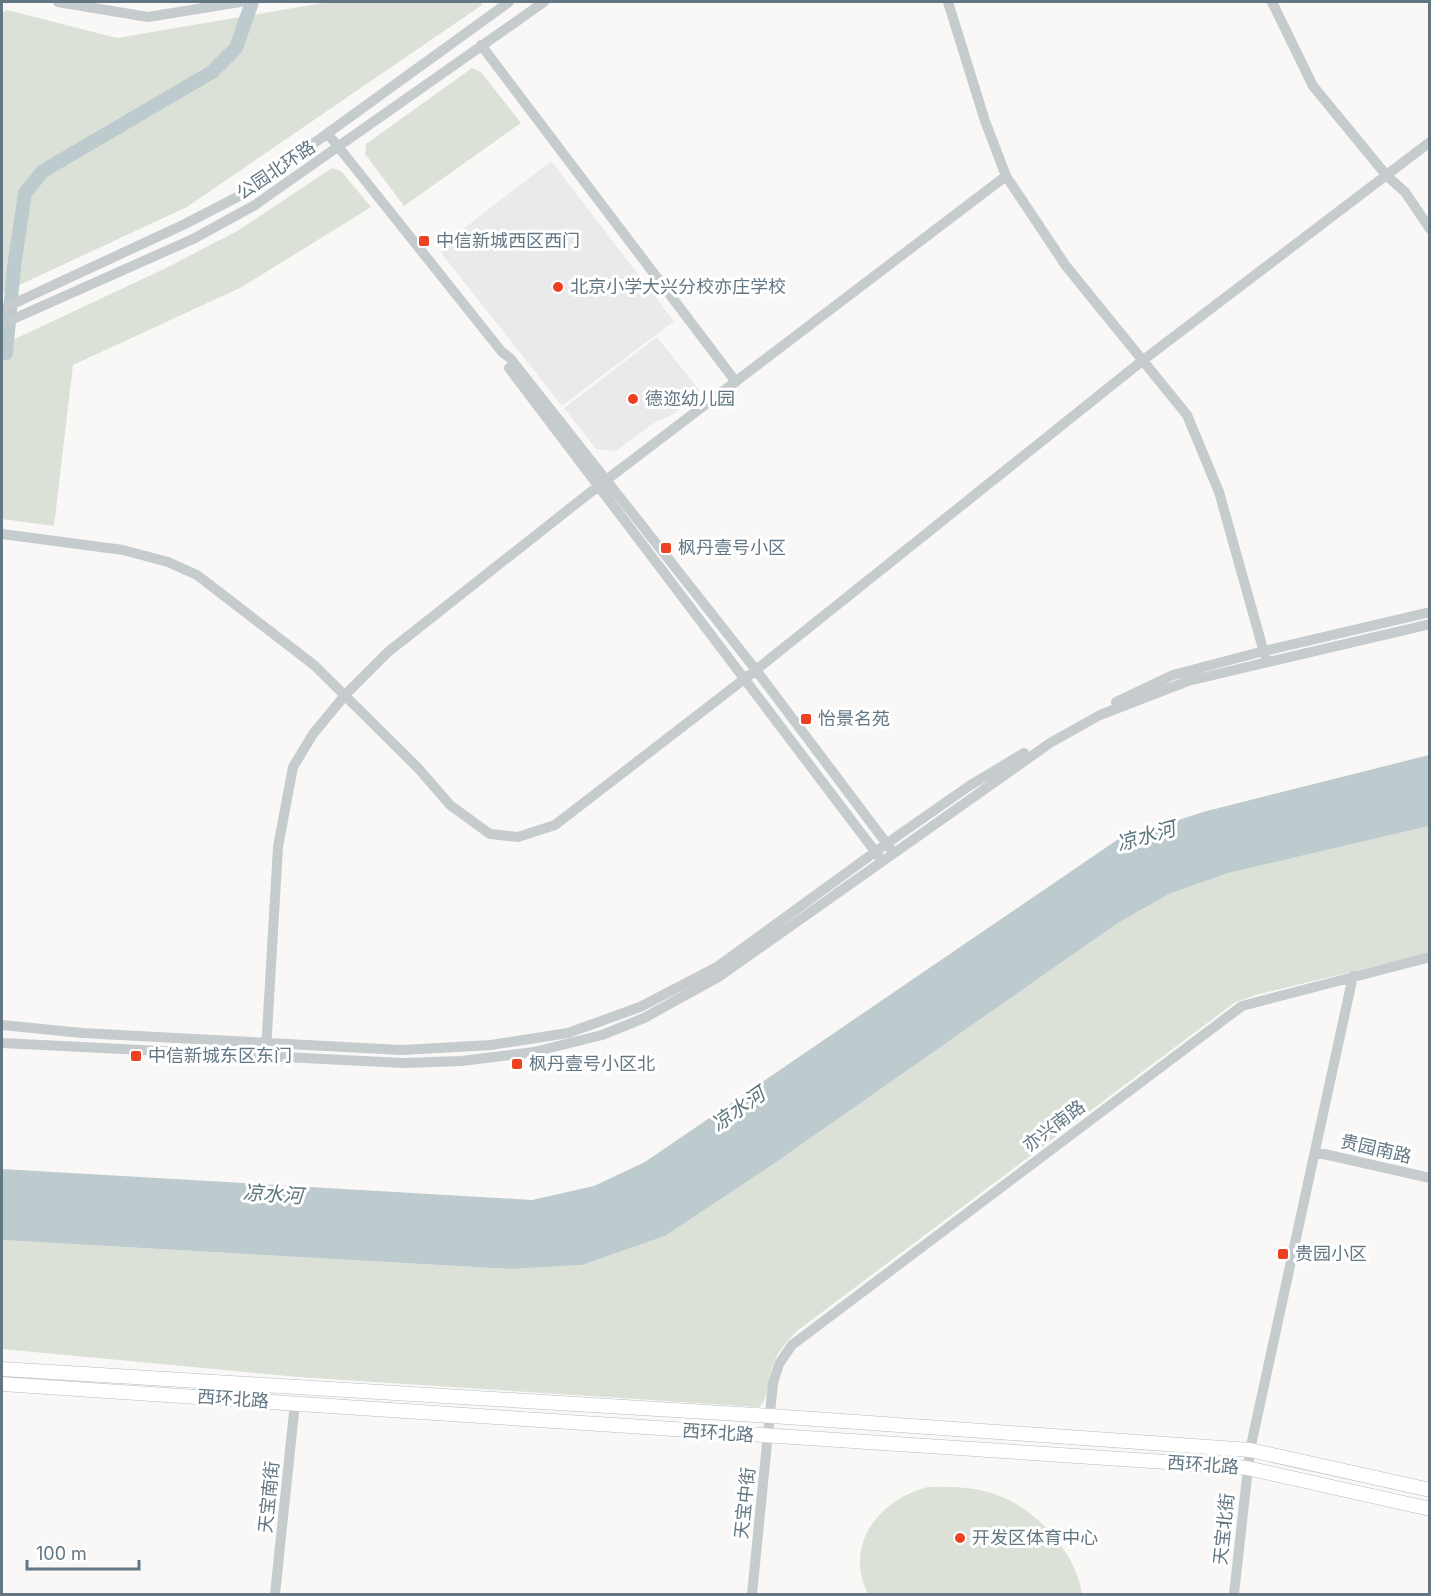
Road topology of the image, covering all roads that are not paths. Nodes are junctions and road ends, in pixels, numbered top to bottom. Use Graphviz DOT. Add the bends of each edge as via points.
graph roads {
  1 [pos="58,2"];
  2 [pos="240,2"];
  3 [pos="544,2"];
  4 [pos="948,2"];
  5 [pos="1272,2"];
  6 [pos="504,3"];
  7 [pos="481,45"];
  8 [pos="328,134"];
  9 [pos="1430,142"];
  10 [pos="338,147"];
  11 [pos="1006,176"];
  12 [pos="1387,176"];
  13 [pos="1430,229"];
  14 [pos="2,309"];
  15 [pos="2,324"];
  16 [pos="1142,361"];
  17 [pos="736,382"];
  18 [pos="602,484"];
  19 [pos="2,534"];
  20 [pos="1430,612"];
  21 [pos="1430,624"];
  22 [pos="1264,651"];
  23 [pos="1267,663"];
  24 [pos="756,670"];
  25 [pos="744,677"];
  26 [pos="346,694"];
  27 [pos="886,844"];
  28 [pos="893,853"];
  29 [pos="879,857"];
  30 [pos="1430,957"];
  31 [pos="1353,976"];
  32 [pos="2,1025"];
  33 [pos="2,1043"];
  34 [pos="266,1043"];
  35 [pos="265,1057"];
  36 [pos="1315,1152"];
  37 [pos="1430,1178"];
  38 [pos="2,1369"];
  39 [pos="2,1384"];
  40 [pos="295,1402"];
  41 [pos="772,1416"];
  42 [pos="769,1436"];
  43 [pos="1250,1450"];
  44 [pos="1247,1468"];
  45 [pos="1430,1490"];
  46 [pos="1430,1509"];
  47 [pos="275,1594"];
  48 [pos="752,1594"];
  49 [pos="1234,1594"];
  1 -- 2 [label="street" via="148,17"];
  3 -- 7 [label="street, 公园北环路"];
  4 -- 11 [label="street"];
  5 -- 12 [label="street" via="1313,86"];
  6 -- 8 [label="street, 公园北环路"];
  7 -- 10 [label="street, 公园北环路"];
  7 -- 17 [label="street"];
  8 -- 10 [label="street"];
  8 -- 14 [label="street, 公园北环路" via="245,193"];
  9 -- 12 [label="street"];
  10 -- 15 [label="street, 公园北环路" via="255,206 193,239"];
  10 -- 18 [label="street"];
  11 -- 16 [label="street" via="1066,267"];
  11 -- 17 [label="street"];
  12 -- 13 [label="street" via="1405,192"];
  12 -- 16 [label="street"];
  16 -- 22 [label="street" via="1187,416 1210,470"];
  16 -- 24 [label="street"];
  17 -- 18 [label="street"];
  18 -- 24 [label="street"];
  18 -- 25 [label="street"];
  18 -- 26 [label="street" via="388,652"];
  19 -- 26 [label="street" via="123,550 197,574"];
  20 -- 22 [label="street"];
  21 -- 23 [label="street"];
  22 -- 23 [label="street"];
  22 -- 27 [label="street" via="1173,675 1086,716 969,786"];
  23 -- 28 [label="street" via="1188,681 1100,715 1050,743"];
  24 -- 25 [label="street"];
  24 -- 27 [label="street"];
  25 -- 26 [label="street" via="555,825 518,837 490,834 450,805"];
  25 -- 29 [label="street"];
  26 -- 34 [label="street" via="313,734 293,767 278,847"];
  27 -- 28 [label="street"];
  27 -- 29 [label="street"];
  28 -- 29 [label="street"];
  29 -- 34 [label="street" via="717,967 640,1007 568,1033 457,1048 402,1050"];
  29 -- 35 [label="street" via="720,976 644,1018 602,1035 534,1052 462,1061 404,1063"];
  30 -- 31 [label="street, 亦兴南路"];
  31 -- 36 [label="street, 天宝北街"];
  31 -- 41 [label="street, 亦兴南路" via="1242,1006 832,1312 792,1345 779,1364 773,1383"];
  32 -- 34 [label="street"];
  33 -- 35 [label="street"];
  34 -- 35 [label="street"];
  36 -- 37 [label="street, 贵园南路"];
  36 -- 43 [label="street, 天宝北街"];
  38 -- 41 [label="main road, 西环北路"];
  39 -- 40 [label="main road, 西环北路"];
  40 -- 42 [label="main road, 西环北路"];
  40 -- 47 [label="street, 天宝南街"];
  41 -- 42 [label="street, 天宝中街"];
  41 -- 43 [label="main road, 西环北路"];
  42 -- 44 [label="main road, 西环北路"];
  42 -- 48 [label="street, 天宝中街"];
  43 -- 44 [label="street, 天宝北街"];
  43 -- 45 [label="main road, 西环北路"];
  44 -- 46 [label="main road, 西环北路"];
  44 -- 49 [label="street, 天宝北街"];
}
